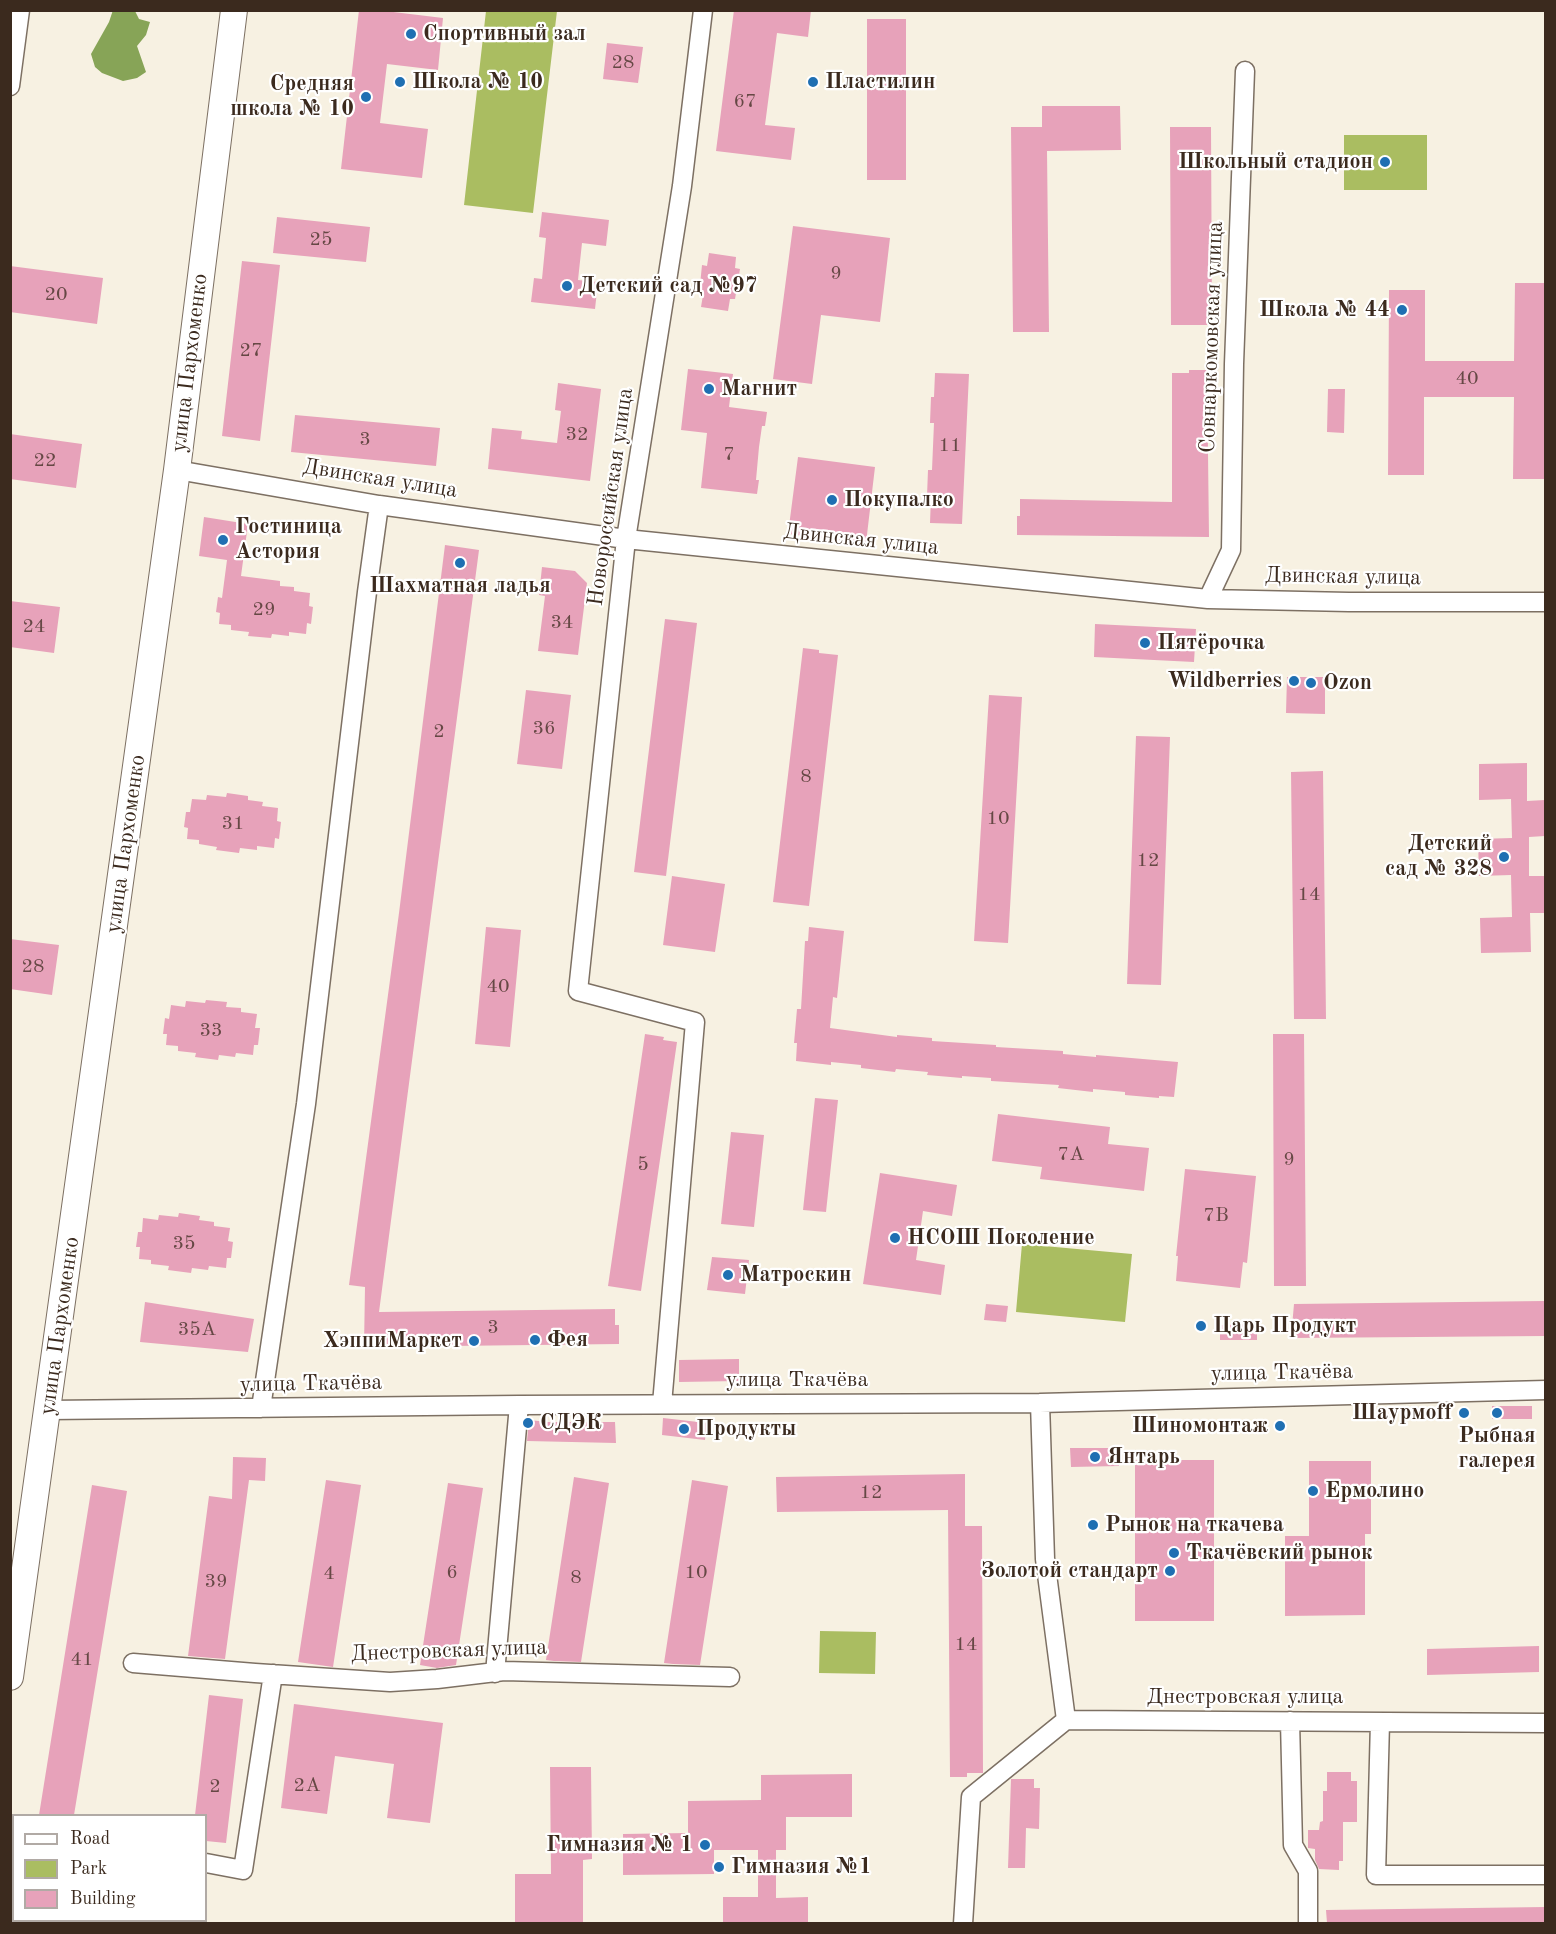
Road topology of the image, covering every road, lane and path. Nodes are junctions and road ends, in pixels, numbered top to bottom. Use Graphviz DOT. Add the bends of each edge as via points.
graph roads {
  1 [pos="20,10"];
  2 [pos="234,10"];
  3 [pos="703,10"];
  4 [pos="1245,71"];
  5 [pos="10,86"];
  6 [pos="177,470"];
  7 [pos="379,505"];
  8 [pos="626,539"];
  9 [pos="1208,599"];
  10 [pos="1545,602"];
  11 [pos="1545,1390"];
  12 [pos="1040,1403"];
  13 [pos="662,1404"];
  14 [pos="519,1405"];
  15 [pos="261,1408"];
  16 [pos="48,1410"];
  17 [pos="133,1663"];
  18 [pos="495,1673"];
  19 [pos="273,1674"];
  20 [pos="10,1677"];
  21 [pos="730,1677"];
  22 [pos="1066,1720"];
  23 [pos="1290,1721"];
  24 [pos="1380,1722"];
  25 [pos="1545,1723"];
  26 [pos="207,1863"];
  27 [pos="1545,1875"];
  28 [pos="963,1923"];
  29 [pos="1308,1923"];
  1 -- 5 [label="street"];
  2 -- 6 [label="street, улица Пархоменко"];
  3 -- 8 [label="street, Новороссийская улица" via="682,186"];
  4 -- 9 [label="street, Совнаркомовская улица" via="1231,550"];
  6 -- 7 [label="street, Двинская улица"];
  6 -- 16 [label="street, улица Пархоменко"];
  7 -- 8 [label="street, Двинская улица"];
  7 -- 15 [label="street" via="306,1104"];
  8 -- 9 [label="street, Двинская улица"];
  8 -- 13 [label="street, Новороссийская улица" via="578,991 696,1022"];
  9 -- 10 [label="street, Двинская улица"];
  11 -- 12 [label="street, улица Ткачёва"];
  12 -- 13 [label="street, улица Ткачёва"];
  12 -- 22 [label="street" via="1045,1559"];
  13 -- 14 [label="street, улица Ткачёва"];
  14 -- 15 [label="street, улица Ткачёва"];
  14 -- 18 [label="street"];
  15 -- 16 [label="street, улица Ткачёва"];
  16 -- 20 [label="street, улица Пархоменко"];
  17 -- 19 [label="street, Днестровская улица"];
  18 -- 19 [label="street, Днестровская улица" via="390,1682"];
  18 -- 21 [label="street, Днестровская улица"];
  19 -- 26 [label="street" via="243,1870"];
  22 -- 23 [label="street, Днестровская улица"];
  22 -- 28 [label="street" via="971,1797"];
  23 -- 24 [label="street, Днестровская улица"];
  23 -- 29 [label="street" via="1293,1845 1308,1871"];
  24 -- 25 [label="street, Днестровская улица"];
  24 -- 27 [label="street" via="1376,1875"];
}
